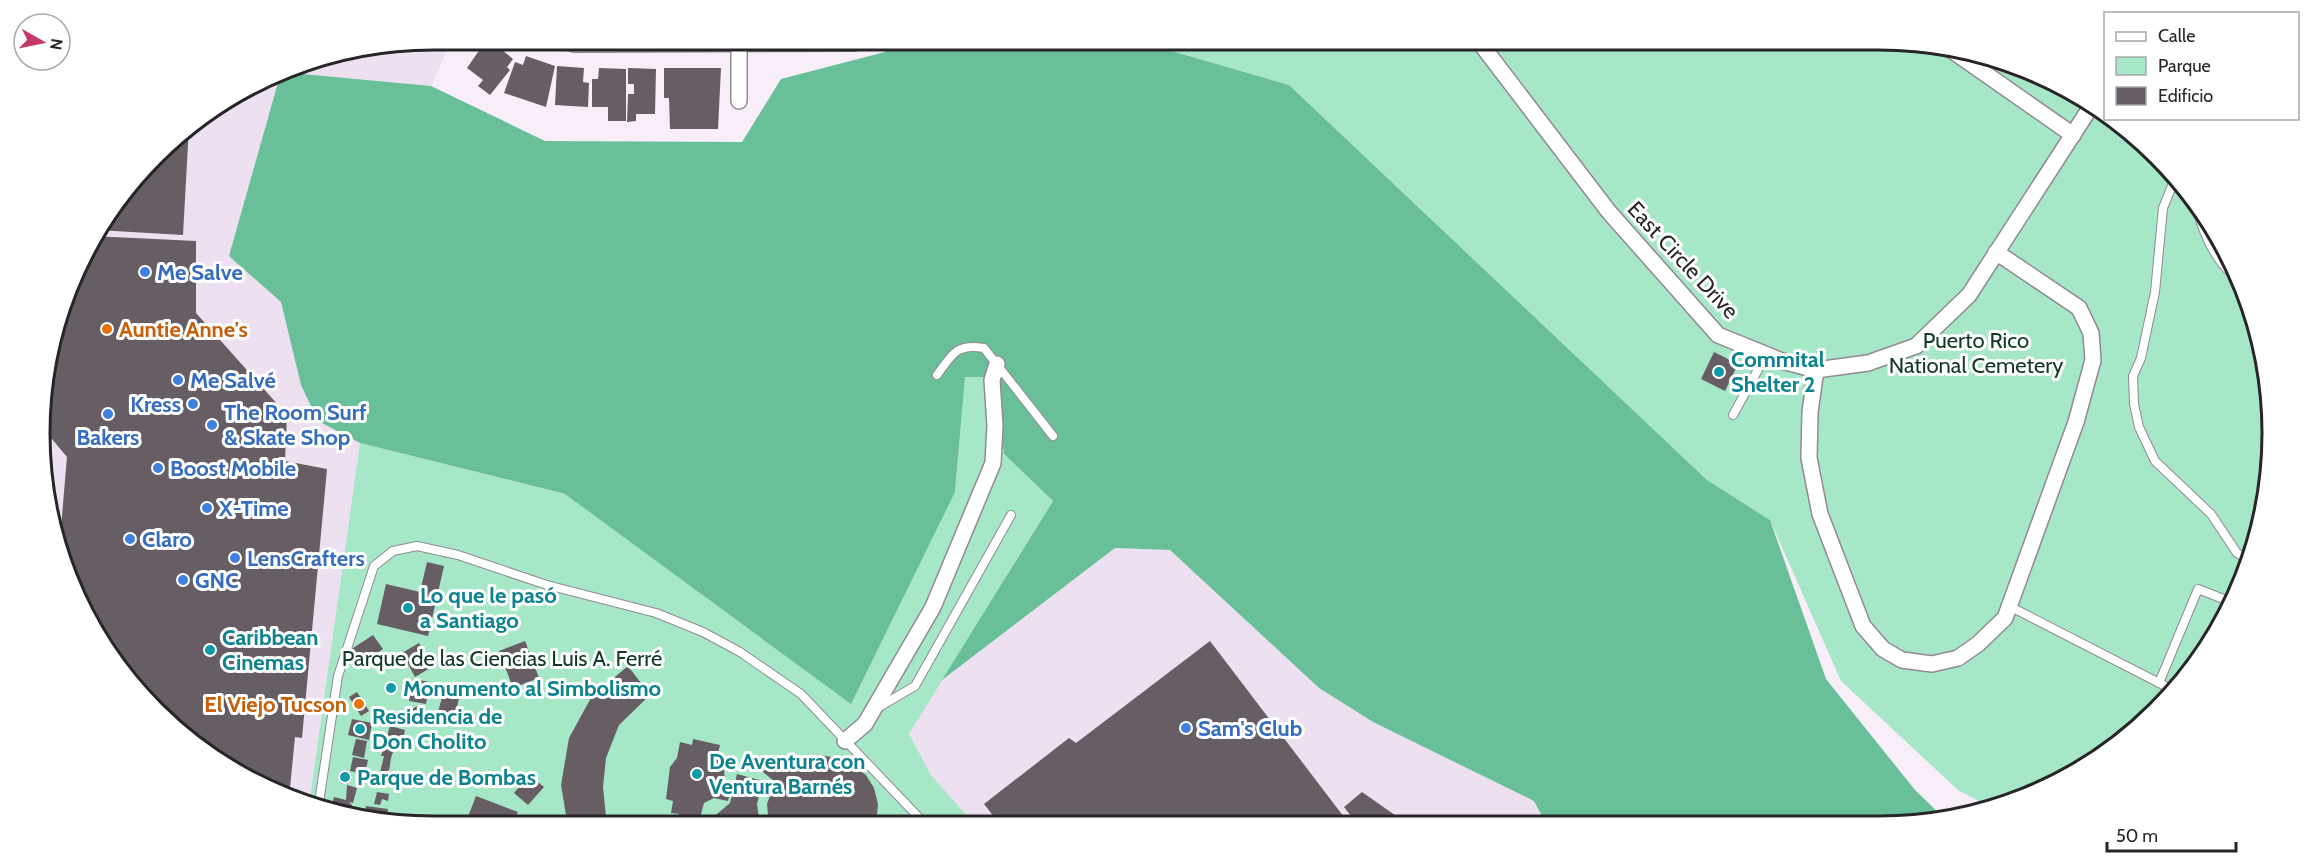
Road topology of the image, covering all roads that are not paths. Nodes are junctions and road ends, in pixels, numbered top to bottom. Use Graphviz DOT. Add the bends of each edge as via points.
graph roads {
  1 [pos="739,50"];
  2 [pos="1485,50"];
  3 [pos="1966,60"];
  4 [pos="739,101"];
  5 [pos="2088,112"];
  6 [pos="2073,135"];
  7 [pos="2171,187"];
  8 [pos="2203,230"];
  9 [pos="1996,252"];
  10 [pos="2221,261"];
  11 [pos="1766,355"];
  12 [pos="997,364"];
  13 [pos="1816,370"];
  14 [pos="936,375"];
  15 [pos="1733,415"];
  16 [pos="1053,436"];
  17 [pos="1011,515"];
  18 [pos="2241,556"];
  19 [pos="2224,599"];
  20 [pos="2008,605"];
  21 [pos="2159,683"];
  22 [pos="2166,686"];
  23 [pos="873,711"];
  24 [pos="845,741"];
  25 [pos="320,799"];
  26 [pos="917,816"];
  1 -- 4 [label="street"];
  2 -- 11 [label="street, East Circle Drive" via="1609,212 1718,335"];
  3 -- 6 [label="street"];
  5 -- 6 [label="street, East Circle Drive"];
  6 -- 9 [label="street, East Circle Drive"];
  7 -- 18 [label="lane" via="2163,207 2155,292 2141,358 2133,376 2134,404 2139,427 2155,460 2211,514"];
  8 -- 10 [label="lane"];
  9 -- 13 [label="street, East Circle Drive" via="1969,295 1916,346 1868,363"];
  9 -- 20 [label="street" via="2079,308 2091,333 2093,360 2076,422"];
  11 -- 13 [label="street, East Circle Drive"];
  11 -- 15 [label="lane"];
  12 -- 14 [label="lane" via="984,348 971,345 958,349"];
  12 -- 16 [label="lane"];
  12 -- 23 [label="street" via="992,380 993,463 933,607"];
  13 -- 20 [label="street" via="1809,458 1820,514 1863,626 1883,649 1902,660 1932,664 1958,658 1978,644 2005,618"];
  17 -- 23 [label="lane" via="915,686"];
  19 -- 21 [label="lane" via="2199,589"];
  20 -- 21 [label="lane"];
  21 -- 22 [label="lane"];
  23 -- 24 [label="street" via="865,724"];
  24 -- 25 [label="lane" via="801,694 703,632 656,613 417,546 393,551 374,566 338,676"];
  24 -- 26 [label="lane"];
}
